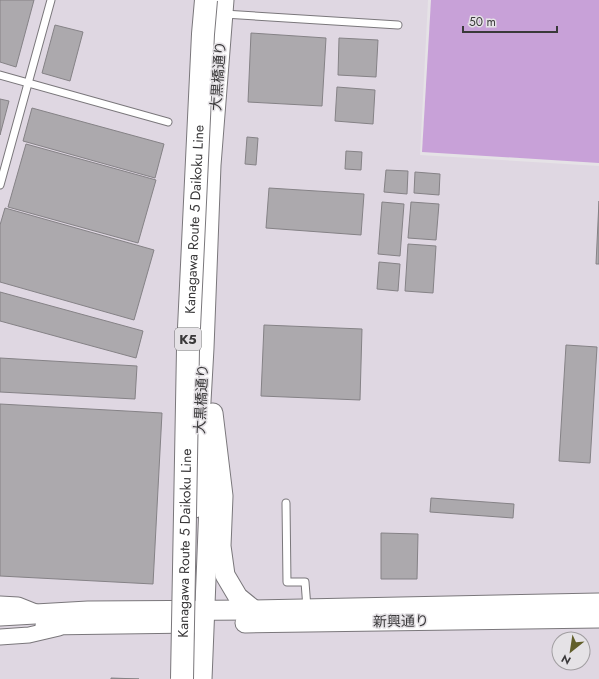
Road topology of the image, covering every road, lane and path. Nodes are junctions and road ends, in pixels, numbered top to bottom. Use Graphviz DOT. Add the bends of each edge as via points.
graph roads {
  1 [pos="51,0"];
  2 [pos="206,0"];
  3 [pos="225,6"];
  4 [pos="398,25"];
  5 [pos="0,75"];
  6 [pos="28,82"];
  7 [pos="168,122"];
  8 [pos="0,185"];
  9 [pos="213,413"];
  10 [pos="286,503"];
  11 [pos="599,603"];
  12 [pos="0,604"];
  13 [pos="307,608"];
  14 [pos="254,610"];
  15 [pos="41,614"];
  16 [pos="0,616"];
  17 [pos="196,618"];
  18 [pos="599,618"];
  19 [pos="70,625"];
  20 [pos="0,626"];
  21 [pos="0,637"];
  22 [pos="182,679"];
  23 [pos="185,679"];
  24 [pos="193,679"];
  25 [pos="202,679"];
  1 -- 6 [label="lane"];
  2 -- 22 [label="highway, Kanagawa Route 5 Daikoku Line / K5, bridge" via="188,349"];
  3 -- 4 [label="lane"];
  3 -- 9 [label="street, 大黒橋通り" via="227,82"];
  3 -- 17 [label="highway, Kanagawa Route 5 Daikoku Line / K5" via="194,350 192,515"];
  5 -- 6 [label="lane"];
  6 -- 7 [label="lane"];
  6 -- 8 [label="lane"];
  9 -- 14 [label="street" via="223,496 221,546 225,575 238,597"];
  9 -- 17 [label="street, 大黒橋通り"];
  10 -- 13 [label="lane" via="287,582 306,582"];
  11 -- 13 [label="street, 新興通り"];
  12 -- 15 [label="street" via="18,605"];
  13 -- 14 [label="street, 新興通り"];
  14 -- 17 [label="street, 新興通り"];
  15 -- 16 [label="street"];
  15 -- 17 [label="street" via="88,611"];
  17 -- 18 [label="street, 新興通り"];
  17 -- 19 [label="street"];
  17 -- 23 [label="street, 大黒橋通り"];
  17 -- 24 [label="highway, Kanagawa Route 5 Daikoku Line / K5"];
  17 -- 25 [label="street, 大黒橋通り"];
  19 -- 20 [label="street"];
  19 -- 21 [label="street" via="29,635"];
}
